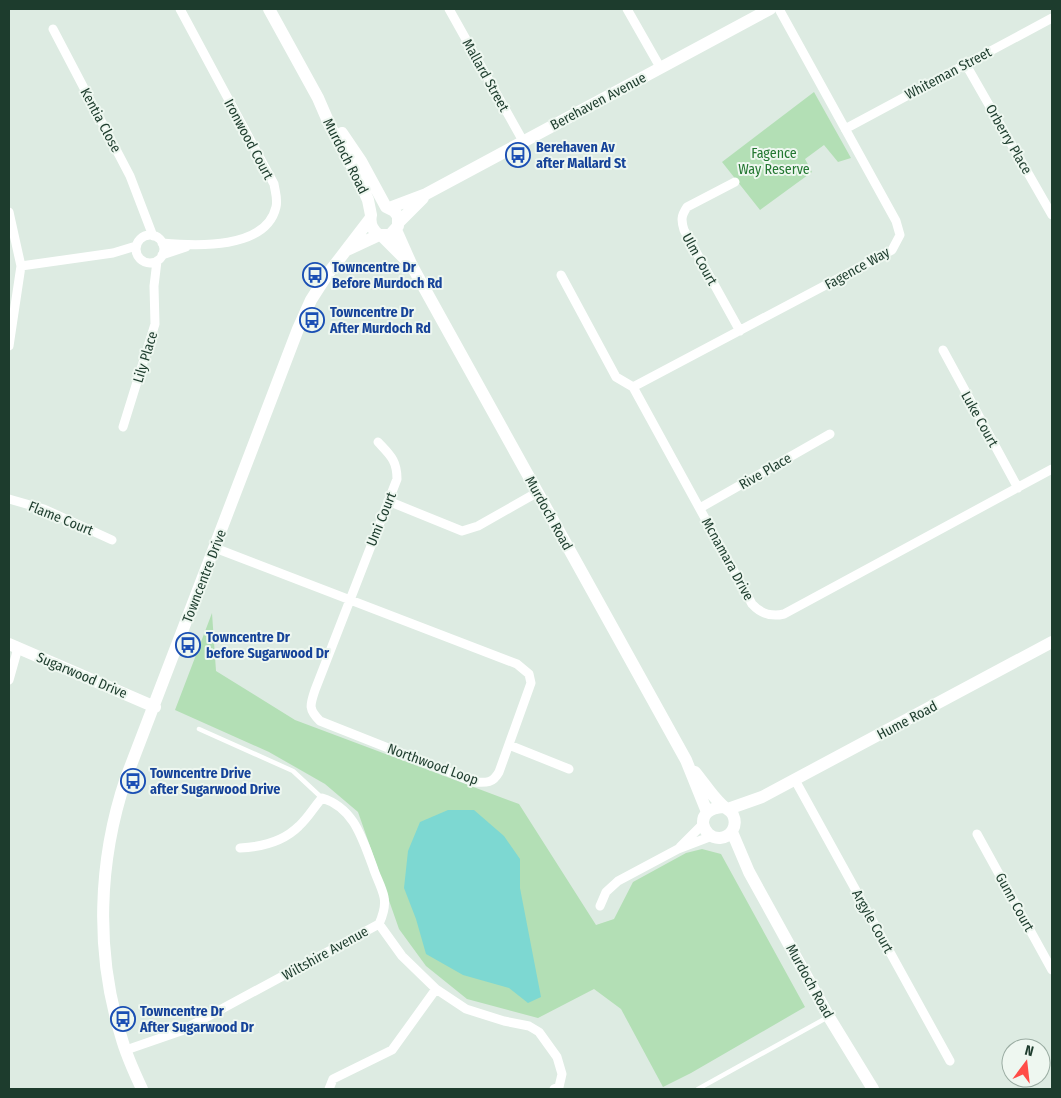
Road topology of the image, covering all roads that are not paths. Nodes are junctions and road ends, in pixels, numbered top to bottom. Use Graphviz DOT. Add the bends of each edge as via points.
graph roads {
  1 [pos="180,9"];
  2 [pos="269,9"];
  3 [pos="449,9"];
  4 [pos="627,9"];
  5 [pos="770,9"];
  6 [pos="779,9"];
  7 [pos="1052,18"];
  8 [pos="53,29"];
  9 [pos="965,63"];
  10 [pos="660,68"];
  11 [pos="318,98"];
  12 [pos="845,129"];
  13 [pos="523,142"];
  14 [pos="735,182"];
  15 [pos="426,194"];
  16 [pos="387,207"];
  17 [pos="9,212"];
  18 [pos="144,212"];
  19 [pos="1052,215"];
  20 [pos="371,217"];
  21 [pos="398,226"];
  22 [pos="381,235"];
  23 [pos="154,236"];
  24 [pos="139,242"];
  25 [pos="162,244"];
  26 [pos="189,246"];
  27 [pos="346,250"];
  28 [pos="113,252"];
  29 [pos="160,258"];
  30 [pos="142,260"];
  31 [pos="21,266"];
  32 [pos="412,266"];
  33 [pos="561,275"];
  34 [pos="154,286"];
  35 [pos="740,331"];
  36 [pos="9,346"];
  37 [pos="943,350"];
  38 [pos="633,387"];
  39 [pos="123,427"];
  40 [pos="830,434"];
  41 [pos="378,442"];
  42 [pos="1052,469"];
  43 [pos="1018,488"];
  44 [pos="538,492"];
  45 [pos="9,499"];
  46 [pos="388,501"];
  47 [pos="700,508"];
  48 [pos="112,540"];
  49 [pos="215,548"];
  50 [pos="349,600"];
  51 [pos="1052,642"];
  52 [pos="14,646"];
  53 [pos="9,680"];
  54 [pos="155,707"];
  55 [pos="199,729"];
  56 [pos="509,745"];
  57 [pos="686,760"];
  58 [pos="569,769"];
  59 [pos="795,780"];
  60 [pos="762,797"];
  61 [pos="322,798"];
  62 [pos="726,808"];
  63 [pos="705,818"];
  64 [pos="725,832"];
  65 [pos="977,834"];
  66 [pos="240,848"];
  67 [pos="678,849"];
  68 [pos="600,906"];
  69 [pos="379,924"];
  70 [pos="1052,970"];
  71 [pos="436,989"];
  72 [pos="829,1017"];
  73 [pos="126,1050"];
  74 [pos="950,1061"];
  75 [pos="142,1089"];
  76 [pos="329,1089"];
  77 [pos="554,1089"];
  78 [pos="698,1089"];
  79 [pos="873,1089"];
  1 -- 26 [label="street, Ironwood Court" via="274,184 276,195 276,207 267,224 255,235 235,241"];
  2 -- 11 [label="street, Murdoch Road"];
  3 -- 13 [label="street, Mallard Street"];
  4 -- 10 [label="street"];
  5 -- 10 [label="street, Berehaven Avenue"];
  6 -- 12 [label="street, Fagence Way"];
  7 -- 9 [label="street, Whiteman Street"];
  8 -- 18 [label="street, Kentia Close" via="130,176"];
  9 -- 12 [label="street, Whiteman Street"];
  9 -- 19 [label="street, Orberry Place"];
  10 -- 13 [label="street, Berehaven Avenue"];
  11 -- 16 [label="street, Murdoch Road"];
  11 -- 20 [label="street, Murdoch Road" via="358,177"];
  12 -- 35 [label="street, Fagence Way" via="896,221 900,235 892,250"];
  13 -- 15 [label="street, Berehaven Avenue"];
  14 -- 35 [label="street, Ulm Court" via="687,207 681,221"];
  15 -- 16 [label="street, Berehaven Avenue"];
  15 -- 21 [label="street, Berehaven Avenue"];
  16 -- 20 [label="street, Murdoch Road" via="379,208"];
  16 -- 21 [label="street, Murdoch Road" via="398,216"];
  17 -- 31 [label="street"];
  18 -- 23 [label="street, Kentia Close"];
  18 -- 24 [label="street, Kentia Close"];
  20 -- 22 [label="street, Murdoch Road" via="372,228"];
  20 -- 27 [label="street, Towncentre Drive"];
  21 -- 22 [label="street" via="390,235"];
  21 -- 32 [label="street, Murdoch Road"];
  22 -- 27 [label="street, Towncentre Drive"];
  22 -- 32 [label="street, Murdoch Road"];
  23 -- 24 [label="street, Ironwood Court"];
  23 -- 25 [label="street"];
  24 -- 28 [label="street, Ironwood Court"];
  24 -- 30 [label="street" via="136,254"];
  25 -- 26 [label="street, Ironwood Court"];
  25 -- 29 [label="street"];
  26 -- 29 [label="street, Ironwood Court"];
  27 -- 49 [label="street, Towncentre Drive" via="311,300 298,329"];
  28 -- 30 [label="street, Ironwood Court"];
  28 -- 31 [label="street, Ironwood Court"];
  29 -- 30 [label="street, Ironwood Court"];
  29 -- 34 [label="street, Lily Place"];
  30 -- 34 [label="street, Lily Place"];
  31 -- 36 [label="street"];
  32 -- 44 [label="street, Murdoch Road"];
  33 -- 38 [label="street, Mcnamara Drive" via="616,377"];
  34 -- 39 [label="street, Lily Place" via="155,324"];
  35 -- 38 [label="street, Fagence Way"];
  37 -- 43 [label="street, Luke Court"];
  38 -- 47 [label="street, Mcnamara Drive"];
  40 -- 47 [label="street, Rive Place"];
  41 -- 46 [label="street, Umi Court" via="397,467 397,479"];
  42 -- 43 [label="street, Mcnamara Drive"];
  43 -- 47 [label="street, Mcnamara Drive" via="797,608 775,616 758,610 752,604"];
  44 -- 46 [label="street" via="478,526 462,531"];
  44 -- 57 [label="street, Murdoch Road"];
  45 -- 48 [label="street, Flame Court" via="44,509"];
  46 -- 50 [label="street, Umi Court"];
  49 -- 50 [label="street, Northwood Loop"];
  49 -- 54 [label="street, Towncentre Drive"];
  50 -- 56 [label="street, Northwood Loop" via="517,664 529,674 531,684"];
  50 -- 56 [label="street, Northwood Loop" via="310,704 312,713 320,721 474,782 487,783 495,779"];
  51 -- 59 [label="street, Hume Road"];
  52 -- 53 [label="street"];
  52 -- 54 [label="street, Sugarwood Drive"];
  54 -- 73 [label="street, Towncentre Drive" via="119,799 106,859 103,932 115,1015"];
  55 -- 61 [label="lane" via="293,771"];
  56 -- 58 [label="street"];
  57 -- 62 [label="street, Murdoch Road"];
  57 -- 63 [label="street, Murdoch Road"];
  59 -- 60 [label="street, Hume Road"];
  59 -- 74 [label="street, Argyle Court"];
  60 -- 62 [label="street, Hume Road"];
  60 -- 64 [label="street, Hume Road"];
  61 -- 66 [label="street" via="299,826 279,840"];
  61 -- 69 [label="street, Wiltshire Avenue" via="344,810 360,834 384,897"];
  62 -- 63 [label="street" via="712,807"];
  62 -- 64 [label="street, Murdoch Road" via="733,814"];
  63 -- 64 [label="street, Murdoch Road" via="706,830"];
  63 -- 67 [label="street"];
  64 -- 67 [label="street"];
  64 -- 72 [label="street, Murdoch Road"];
  65 -- 70 [label="street, Gunn Court"];
  67 -- 68 [label="street" via="618,881 606,892"];
  69 -- 71 [label="street" via="402,956"];
  69 -- 73 [label="street, Wiltshire Avenue" via="182,1031"];
  71 -- 76 [label="street" via="392,1050 333,1079"];
  71 -- 77 [label="street" via="466,1009 529,1026 539,1032 557,1057 562,1074 559,1087"];
  72 -- 78 [label="lane"];
  72 -- 79 [label="street, Murdoch Road"];
  73 -- 75 [label="street, Towncentre Drive"];
}
